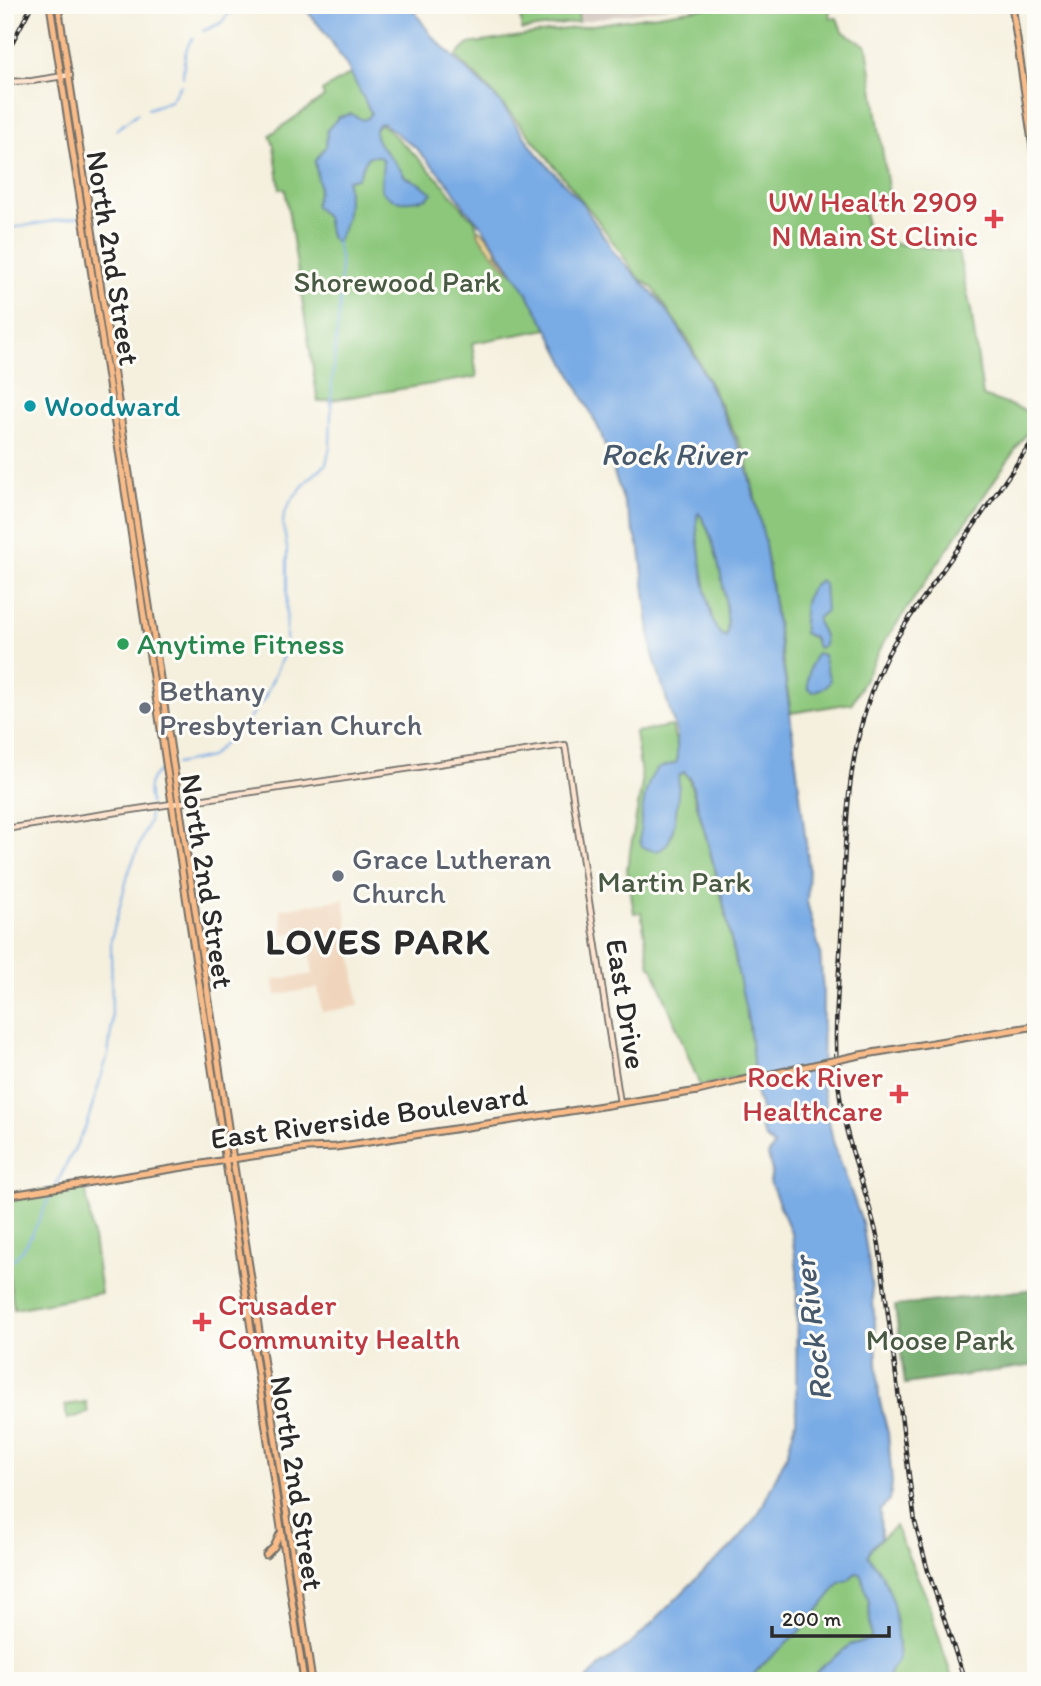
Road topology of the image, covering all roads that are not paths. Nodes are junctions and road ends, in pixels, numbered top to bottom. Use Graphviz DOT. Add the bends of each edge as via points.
graph roads {
  1 [pos="50,5"];
  2 [pos="58,5"];
  3 [pos="1012,5"];
  4 [pos="70,75"];
  5 [pos="62,76"];
  6 [pos="5,82"];
  7 [pos="1036,169"];
  8 [pos="180,803"];
  9 [pos="172,804"];
  10 [pos="5,829"];
  11 [pos="1036,1026"];
  12 [pos="620,1103"];
  13 [pos="234,1159"];
  14 [pos="225,1160"];
  15 [pos="5,1196"];
  16 [pos="244,1232"];
  17 [pos="235,1233"];
  18 [pos="281,1527"];
  19 [pos="266,1555"];
  20 [pos="304,1681"];
  21 [pos="312,1681"];
  1 -- 5 [label="main road, North 2nd Street"];
  2 -- 4 [label="main road, North 2nd Street"];
  3 -- 7 [label="main road"];
  4 -- 5 [label="street"];
  4 -- 8 [label="main road, North 2nd Street"];
  5 -- 6 [label="street"];
  5 -- 9 [label="main road, North 2nd Street"];
  8 -- 9 [label="street"];
  8 -- 12 [label="street, East Drive" via="565,745"];
  8 -- 13 [label="main road, North 2nd Street"];
  9 -- 10 [label="street"];
  9 -- 14 [label="main road, North 2nd Street"];
  11 -- 12 [label="main road, East Riverside Boulevard, bridge" via="860,1055 698,1091"];
  12 -- 13 [label="main road, East Riverside Boulevard"];
  13 -- 14 [label="main road, East Riverside Boulevard"];
  13 -- 16 [label="main road, North 2nd Street"];
  14 -- 15 [label="main road, East Riverside Boulevard"];
  14 -- 17 [label="main road, North 2nd Street"];
  16 -- 17 [label="main road"];
  16 -- 21 [label="main road, North 2nd Street"];
  17 -- 18 [label="main road, North 2nd Street"];
  18 -- 19 [label="main road" via="275,1547"];
  18 -- 20 [label="main road, North 2nd Street"];
}
